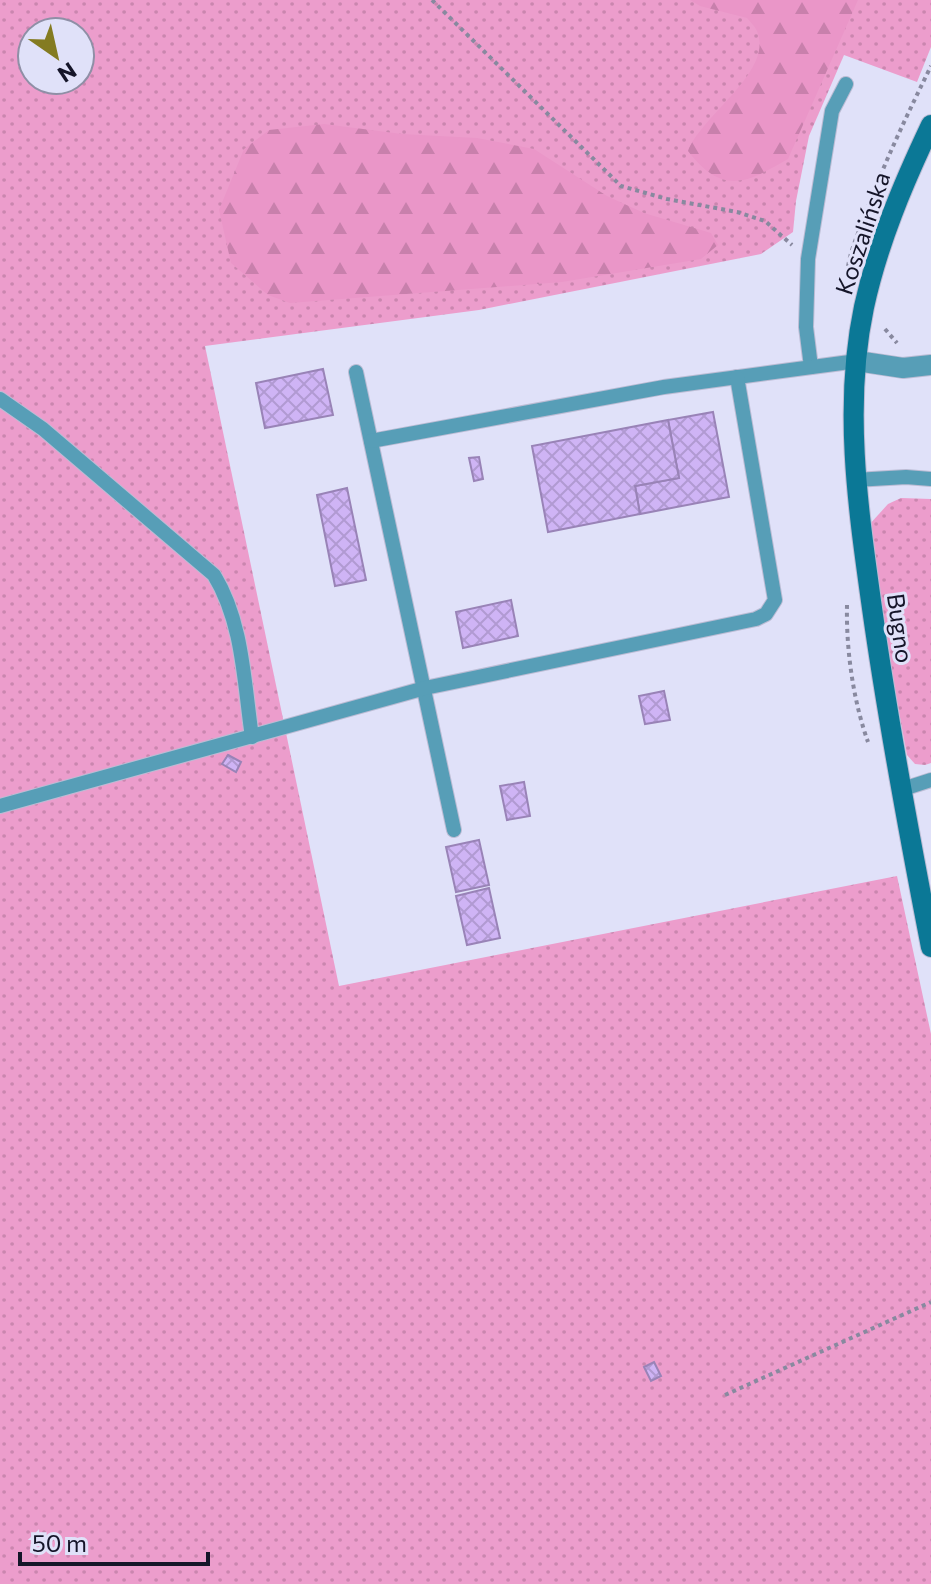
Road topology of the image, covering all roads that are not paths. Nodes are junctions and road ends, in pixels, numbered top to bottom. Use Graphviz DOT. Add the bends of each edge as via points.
graph roads {
  1 [pos="846,84"];
  2 [pos="931,125"];
  3 [pos="857,361"];
  4 [pos="931,365"];
  5 [pos="811,367"];
  6 [pos="356,372"];
  7 [pos="737,377"];
  8 [pos="0,399"];
  9 [pos="371,441"];
  10 [pos="931,479"];
  11 [pos="855,480"];
  12 [pos="425,688"];
  13 [pos="252,737"];
  14 [pos="931,780"];
  15 [pos="900,790"];
  16 [pos="0,806"];
  17 [pos="454,830"];
  18 [pos="931,947"];
  1 -- 5 [label="lane" via="832,111 808,259"];
  2 -- 3 [label="street, Koszalińska" via="879,252"];
  3 -- 4 [label="street" via="903,368"];
  3 -- 5 [label="lane"];
  3 -- 11 [label="street, Bugno"];
  5 -- 7 [label="lane"];
  6 -- 9 [label="lane"];
  7 -- 9 [label="lane"];
  7 -- 12 [label="lane" via="775,600 766,614"];
  8 -- 13 [label="lane" via="43,429 214,575 233,616"];
  9 -- 12 [label="lane"];
  10 -- 11 [label="lane"];
  11 -- 15 [label="street, Bugno"];
  12 -- 13 [label="lane"];
  12 -- 17 [label="lane"];
  13 -- 16 [label="lane"];
  14 -- 15 [label="lane"];
  15 -- 18 [label="street, Bugno"];
}
